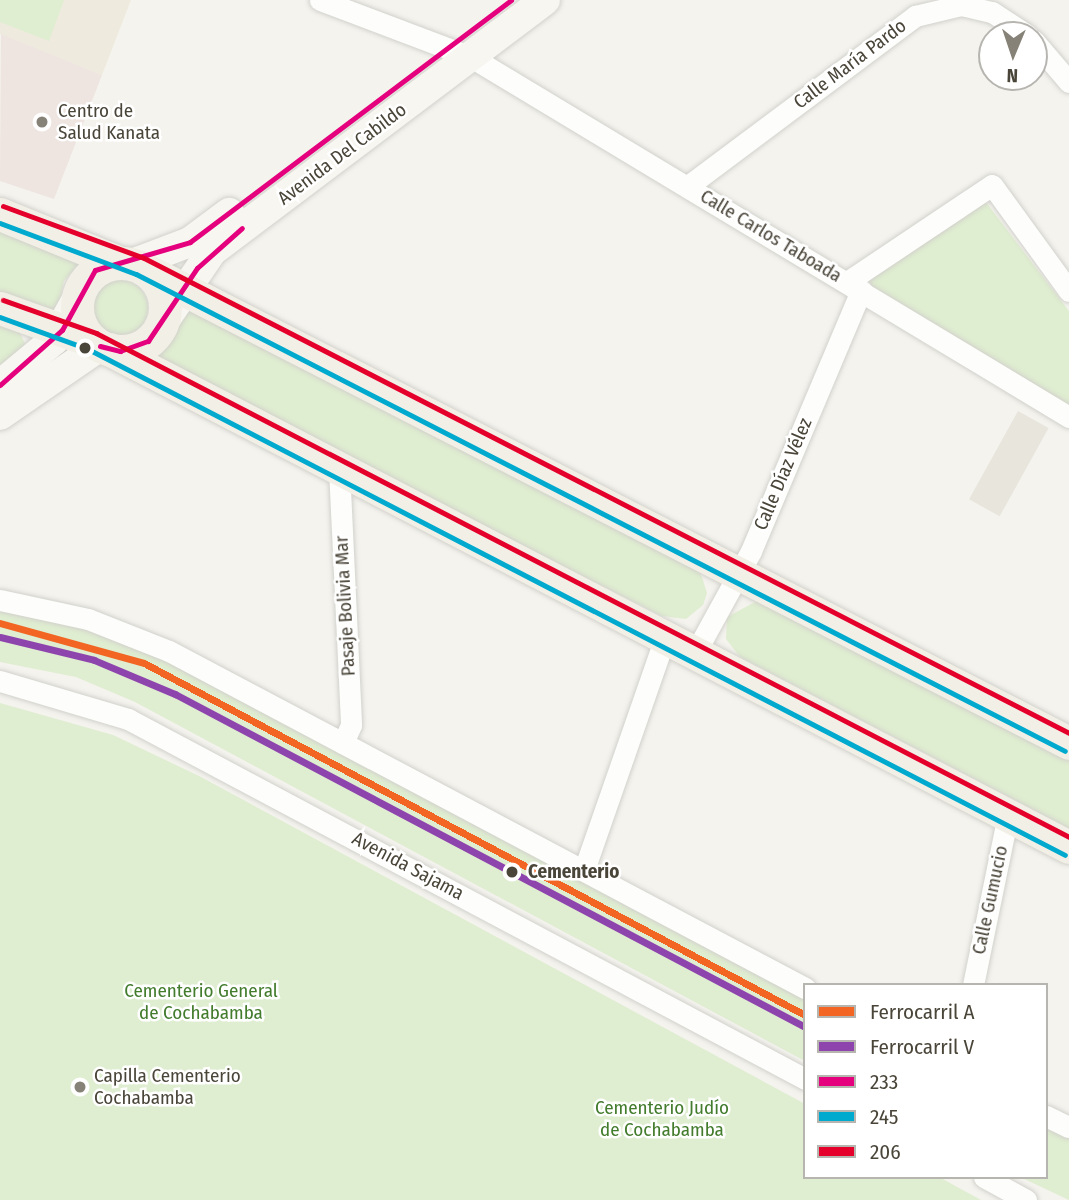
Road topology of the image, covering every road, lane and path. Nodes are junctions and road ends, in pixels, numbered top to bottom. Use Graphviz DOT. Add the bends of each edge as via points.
graph roads {
  1 [pos="320,0"];
  2 [pos="511,0"];
  3 [pos="545,0"];
  4 [pos="993,6"];
  5 [pos="1011,21"];
  6 [pos="460,53"];
  7 [pos="1048,57"];
  8 [pos="1069,82"];
  9 [pos="688,186"];
  10 [pos="0,214"];
  11 [pos="133,265"];
  12 [pos="854,286"];
  13 [pos="181,288"];
  14 [pos="1069,292"];
  15 [pos="0,308"];
  16 [pos="160,327"];
  17 [pos="88,334"];
  18 [pos="0,385"];
  19 [pos="0,415"];
  20 [pos="1069,417"];
  21 [pos="338,468"];
  22 [pos="739,570"];
  23 [pos="0,600"];
  24 [pos="664,638"];
  25 [pos="695,653"];
  26 [pos="0,681"];
  27 [pos="342,743"];
  28 [pos="1069,743"];
  29 [pos="1008,815"];
  30 [pos="1069,847"];
  31 [pos="584,870"];
  32 [pos="973,983"];
  33 [pos="803,987"];
  34 [pos="803,1078"];
  35 [pos="1048,1117"];
  36 [pos="1069,1127"];
  37 [pos="988,1179"];
  38 [pos="1026,1200"];
  1 -- 6 [label="street, Calle Carlos Taboada"];
  2 -- 6 [label="street, Avenida Del Cabildo"];
  3 -- 6 [label="street, Avenida Del Cabildo"];
  4 -- 5 [label="street, Calle María Pardo"];
  4 -- 9 [label="street, Calle María Pardo" via="961,5 915,16"];
  6 -- 9 [label="street, Calle Carlos Taboada"];
  6 -- 11 [label="street, Avenida Del Cabildo" via="190,242"];
  6 -- 13 [label="street, Avenida Del Cabildo" via="212,251"];
  7 -- 8 [label="street"];
  9 -- 12 [label="street, Calle Carlos Taboada"];
  10 -- 11 [label="main road" via="83,242"];
  11 -- 13 [label="main road"];
  11 -- 16 [label="main road" via="165,302"];
  11 -- 17 [label="main road" via="89,275"];
  12 -- 14 [label="street" via="992,185"];
  12 -- 20 [label="street, Calle Carlos Taboada"];
  12 -- 22 [label="street, Calle Díaz Vélez"];
  13 -- 16 [label="street, Avenida Del Cabildo"];
  13 -- 22 [label="main road"];
  15 -- 17 [label="main road"];
  16 -- 17 [label="main road" via="136,348"];
  17 -- 18 [label="street"];
  17 -- 19 [label="street" via="73,358"];
  17 -- 21 [label="main road"];
  21 -- 24 [label="main road"];
  21 -- 27 [label="street, Pasaje Bolivia Mar" via="351,725"];
  22 -- 25 [label="street, Calle Díaz Vélez"];
  22 -- 28 [label="main road"];
  23 -- 27 [label="street" via="43,606 140,638"];
  24 -- 25 [label="main road"];
  24 -- 31 [label="street"];
  25 -- 29 [label="main road"];
  26 -- 34 [label="street, Avenida Sajama" via="128,719"];
  27 -- 31 [label="street"];
  29 -- 30 [label="main road"];
  29 -- 32 [label="street, Calle Gumucio"];
  31 -- 33 [label="street"];
  35 -- 36 [label="street"];
  37 -- 38 [label="street"];
}
